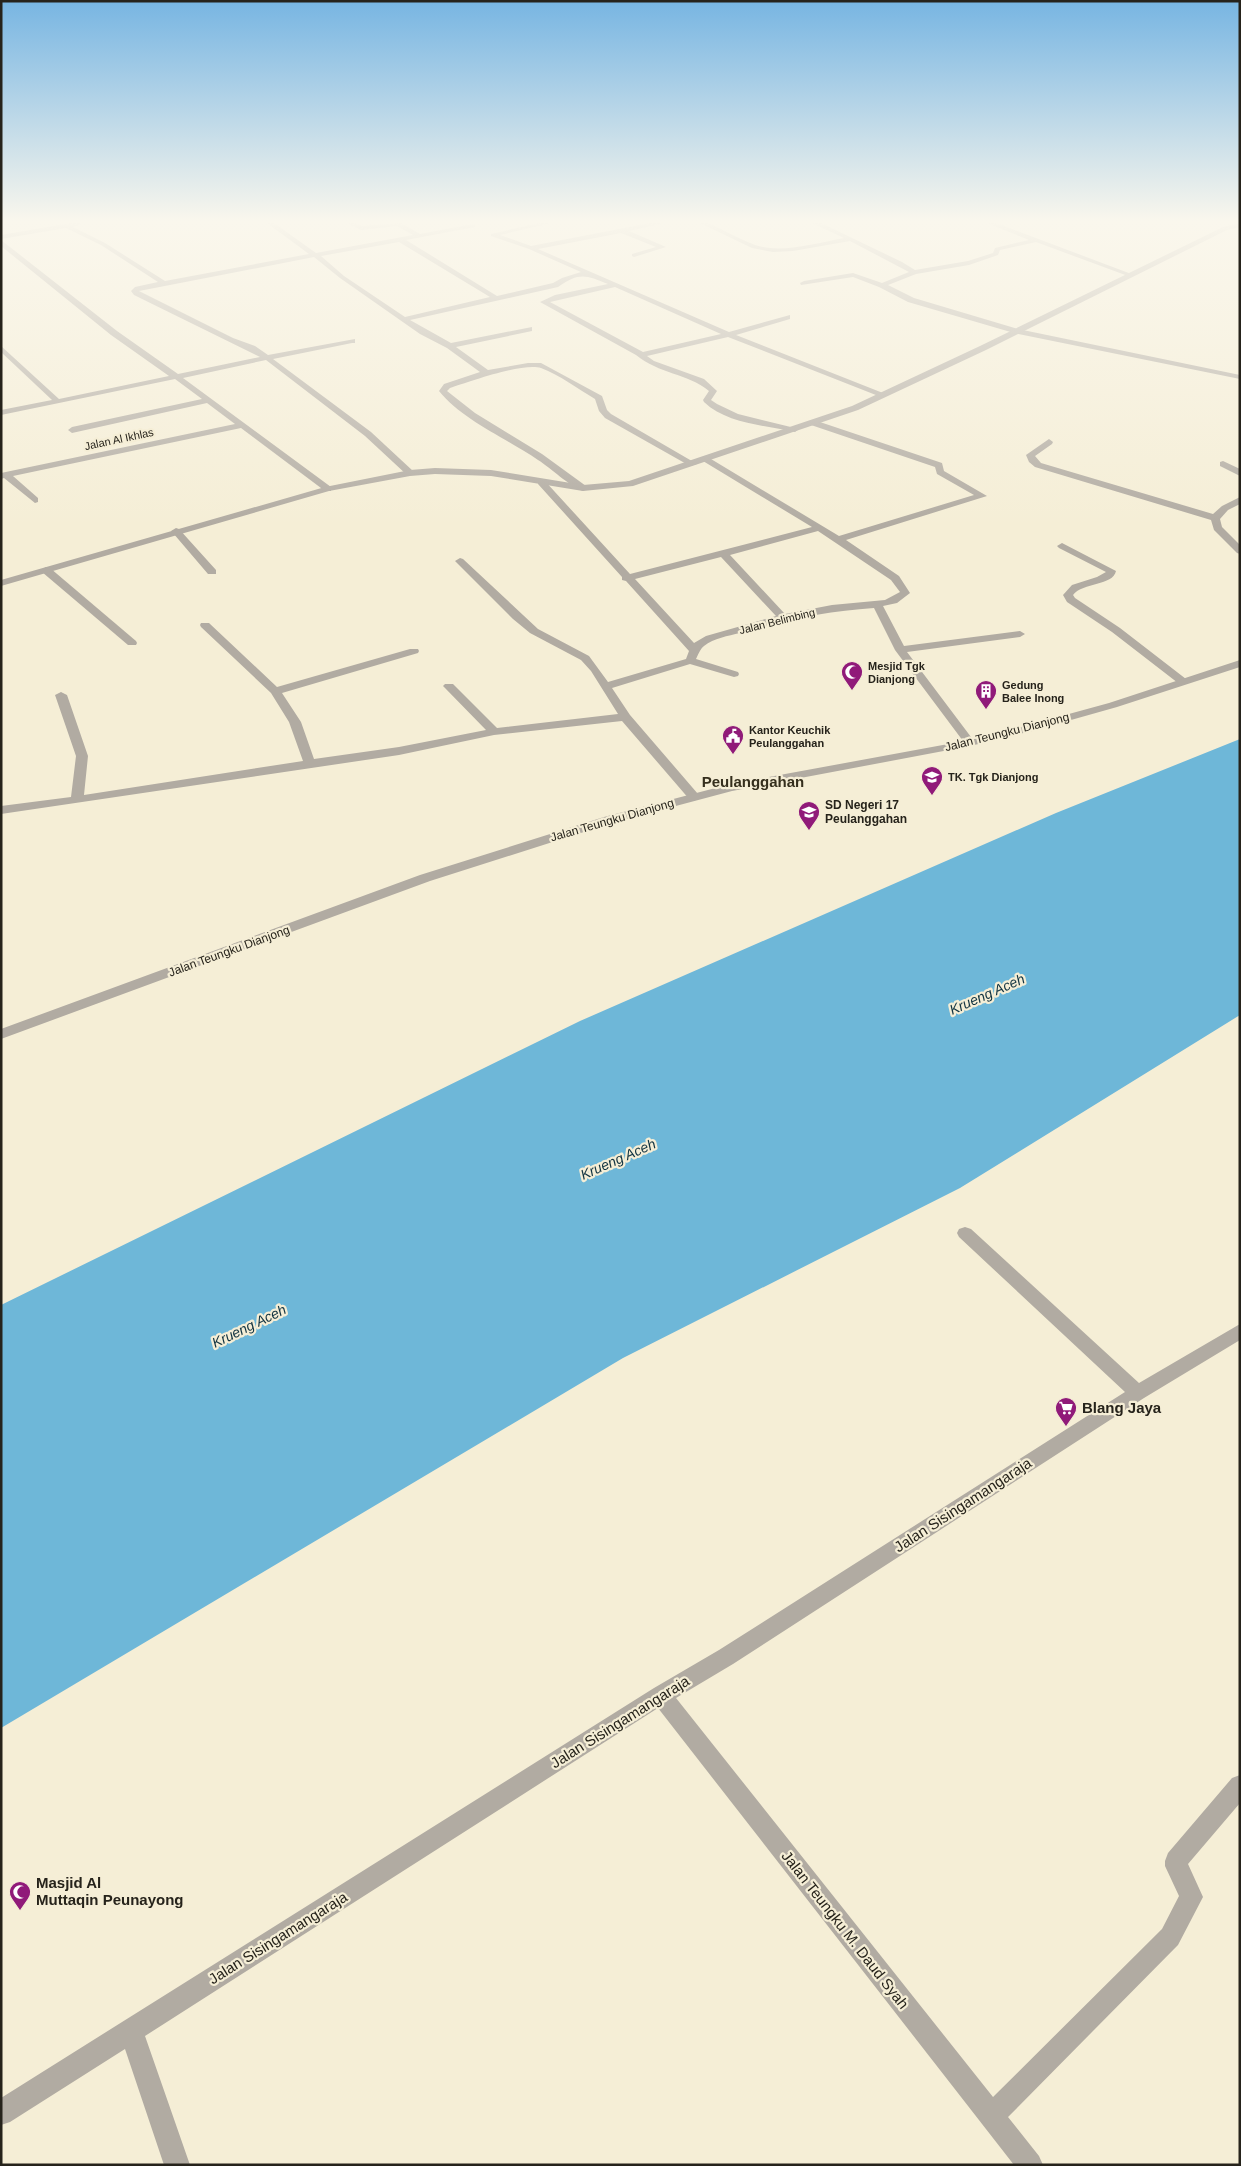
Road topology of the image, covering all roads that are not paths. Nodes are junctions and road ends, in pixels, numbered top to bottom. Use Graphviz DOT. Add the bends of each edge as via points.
graph roads {
  1 [pos="102,324"];
  2 [pos="199,324"];
  3 [pos="413,324"];
  4 [pos="585,324"];
  5 [pos="704,324"];
  6 [pos="764,324"];
  7 [pos="991,324"];
  8 [pos="1030,324"];
  9 [pos="529,329"];
  10 [pos="1016,331"];
  11 [pos="729,335"];
  12 [pos="352,341"];
  13 [pos="450,346"];
  14 [pos="1,348"];
  15 [pos="642,355"];
  16 [pos="266,357"];
  17 [pos="486,373"];
  18 [pos="176,377"];
  19 [pos="1240,377"];
  20 [pos="884,395"];
  21 [pos="209,400"];
  22 [pos="58,402"];
  23 [pos="1,413"];
  24 [pos="814,423"];
  25 [pos="242,425"];
  26 [pos="795,429"];
  27 [pos="72,430"];
  28 [pos="1049,442"];
  29 [pos="706,459"];
  30 [pos="693,464"];
  31 [pos="1223,464"];
  32 [pos="410,473"];
  33 [pos="1240,473"];
  34 [pos="4,475"];
  35 [pos="541,482"];
  36 [pos="583,488"];
  37 [pos="328,489"];
  38 [pos="36,500"];
  39 [pos="1240,500"];
  40 [pos="1215,518"];
  41 [pos="819,528"];
  42 [pos="176,531"];
  43 [pos="838,539"];
  44 [pos="1062,546"];
  45 [pos="1240,551"];
  46 [pos="723,554"];
  47 [pos="460,561"];
  48 [pos="46,570"];
  49 [pos="212,572"];
  50 [pos="626,578"];
  51 [pos="1,583"];
  52 [pos="876,604"];
  53 [pos="783,618"];
  54 [pos="205,625"];
  55 [pos="1020,634"];
  56 [pos="132,643"];
  57 [pos="694,650"];
  58 [pos="900,650"];
  59 [pos="414,651"];
  60 [pos="690,661"];
  61 [pos="1240,663"];
  62 [pos="734,674"];
  63 [pos="1182,681"];
  64 [pos="450,686"];
  65 [pos="606,686"];
  66 [pos="275,692"];
  67 [pos="61,695"];
  68 [pos="625,717"];
  69 [pos="494,732"];
  70 [pos="970,743"];
  71 [pos="310,762"];
  72 [pos="694,797"];
  73 [pos="77,800"];
  74 [pos="1,810"];
  75 [pos="1,1034"];
  76 [pos="965,1233"];
  77 [pos="1240,1331"];
  78 [pos="1138,1393"];
  79 [pos="661,1695"];
  80 [pos="1240,1786"];
  81 [pos="131,2032"];
  82 [pos="1,2113"];
  83 [pos="991,2117"];
  84 [pos="177,2165"];
  85 [pos="1030,2165"];
  1 -- 18 [label="street"];
  2 -- 16 [label="street"];
  3 -- 13 [label="street"];
  4 -- 15 [label="street"];
  5 -- 11 [label="street"];
  6 -- 11 [label="street"];
  7 -- 10 [label="street"];
  8 -- 10 [label="street"];
  9 -- 13 [label="street"];
  10 -- 19 [label="street"];
  10 -- 20 [label="street"];
  11 -- 15 [label="street"];
  11 -- 20 [label="street"];
  12 -- 16 [label="street"];
  13 -- 17 [label="street"];
  14 -- 22 [label="street"];
  15 -- 26 [label="street" via="651,363 701,381 713,390 707,400 716,407 731,414"];
  16 -- 18 [label="street"];
  16 -- 32 [label="street" via="368,434"];
  17 -- 30 [label="street" via="528,364 541,366 599,398 608,416"];
  17 -- 36 [label="street" via="447,386 443,391 461,407"];
  18 -- 21 [label="street"];
  18 -- 22 [label="street"];
  20 -- 24 [label="street"];
  21 -- 25 [label="street"];
  21 -- 27 [label="street"];
  22 -- 23 [label="street"];
  24 -- 26 [label="street"];
  24 -- 43 [label="street" via="939,465 940,472 982,496"];
  25 -- 34 [label="street, Jalan Al Ikhlas"];
  25 -- 37 [label="street"];
  26 -- 29 [label="street"];
  28 -- 40 [label="street" via="1030,455 1038,465"];
  29 -- 30 [label="street"];
  29 -- 41 [label="street"];
  30 -- 36 [label="street" via="630,484"];
  31 -- 33 [label="street"];
  32 -- 35 [label="street" via="492,473"];
  32 -- 37 [label="street"];
  34 -- 38 [label="street"];
  35 -- 36 [label="street"];
  35 -- 50 [label="street"];
  37 -- 42 [label="street"];
  39 -- 40 [label="street"];
  40 -- 45 [label="street" via="1217,528"];
  41 -- 43 [label="street"];
  41 -- 46 [label="street"];
  42 -- 48 [label="street"];
  42 -- 49 [label="street"];
  43 -- 52 [label="street, Jalan Belimbing" via="903,587 905,593 901,598"];
  44 -- 63 [label="street" via="1111,571 1104,578 1074,588 1068,595 1071,600"];
  46 -- 50 [label="street"];
  46 -- 53 [label="street"];
  47 -- 65 [label="street" via="517,617 585,658"];
  48 -- 51 [label="street"];
  48 -- 56 [label="street"];
  50 -- 57 [label="street"];
  52 -- 53 [label="street, Jalan Belimbing" via="829,608"];
  52 -- 58 [label="street"];
  53 -- 57 [label="street, Jalan Belimbing" via="710,638"];
  54 -- 66 [label="street"];
  55 -- 58 [label="street"];
  57 -- 60 [label="street"];
  58 -- 70 [label="street"];
  59 -- 66 [label="street"];
  60 -- 62 [label="street"];
  60 -- 65 [label="street"];
  61 -- 63 [label="street, Jalan Teungku Dianjong"];
  63 -- 70 [label="street, Jalan Teungku Dianjong" via="1113,705"];
  64 -- 69 [label="street"];
  65 -- 68 [label="street"];
  66 -- 71 [label="street" via="295,722"];
  67 -- 73 [label="street" via="82,756"];
  68 -- 69 [label="street"];
  68 -- 72 [label="street"];
  69 -- 71 [label="street" via="399,751"];
  70 -- 72 [label="street, Jalan Teungku Dianjong"];
  71 -- 73 [label="street"];
  72 -- 75 [label="street, Jalan Teungku Dianjong" via="608,820 425,878"];
  73 -- 74 [label="street"];
  76 -- 78 [label="street"];
  77 -- 78 [label="street, Jalan Sisingamangaraja"];
  78 -- 79 [label="street, Jalan Sisingamangaraja" via="726,1657"];
  79 -- 81 [label="street, Jalan Sisingamangaraja"];
  79 -- 83 [label="street, Jalan Teungku M. Daud Syah"];
  80 -- 83 [label="street" via="1176,1861 1176,1870 1190,1890 1191,1897 1170,1937"];
  81 -- 82 [label="street, Jalan Sisingamangaraja"];
  81 -- 84 [label="street"];
  83 -- 85 [label="street, Jalan Teungku M. Daud Syah"];
}
